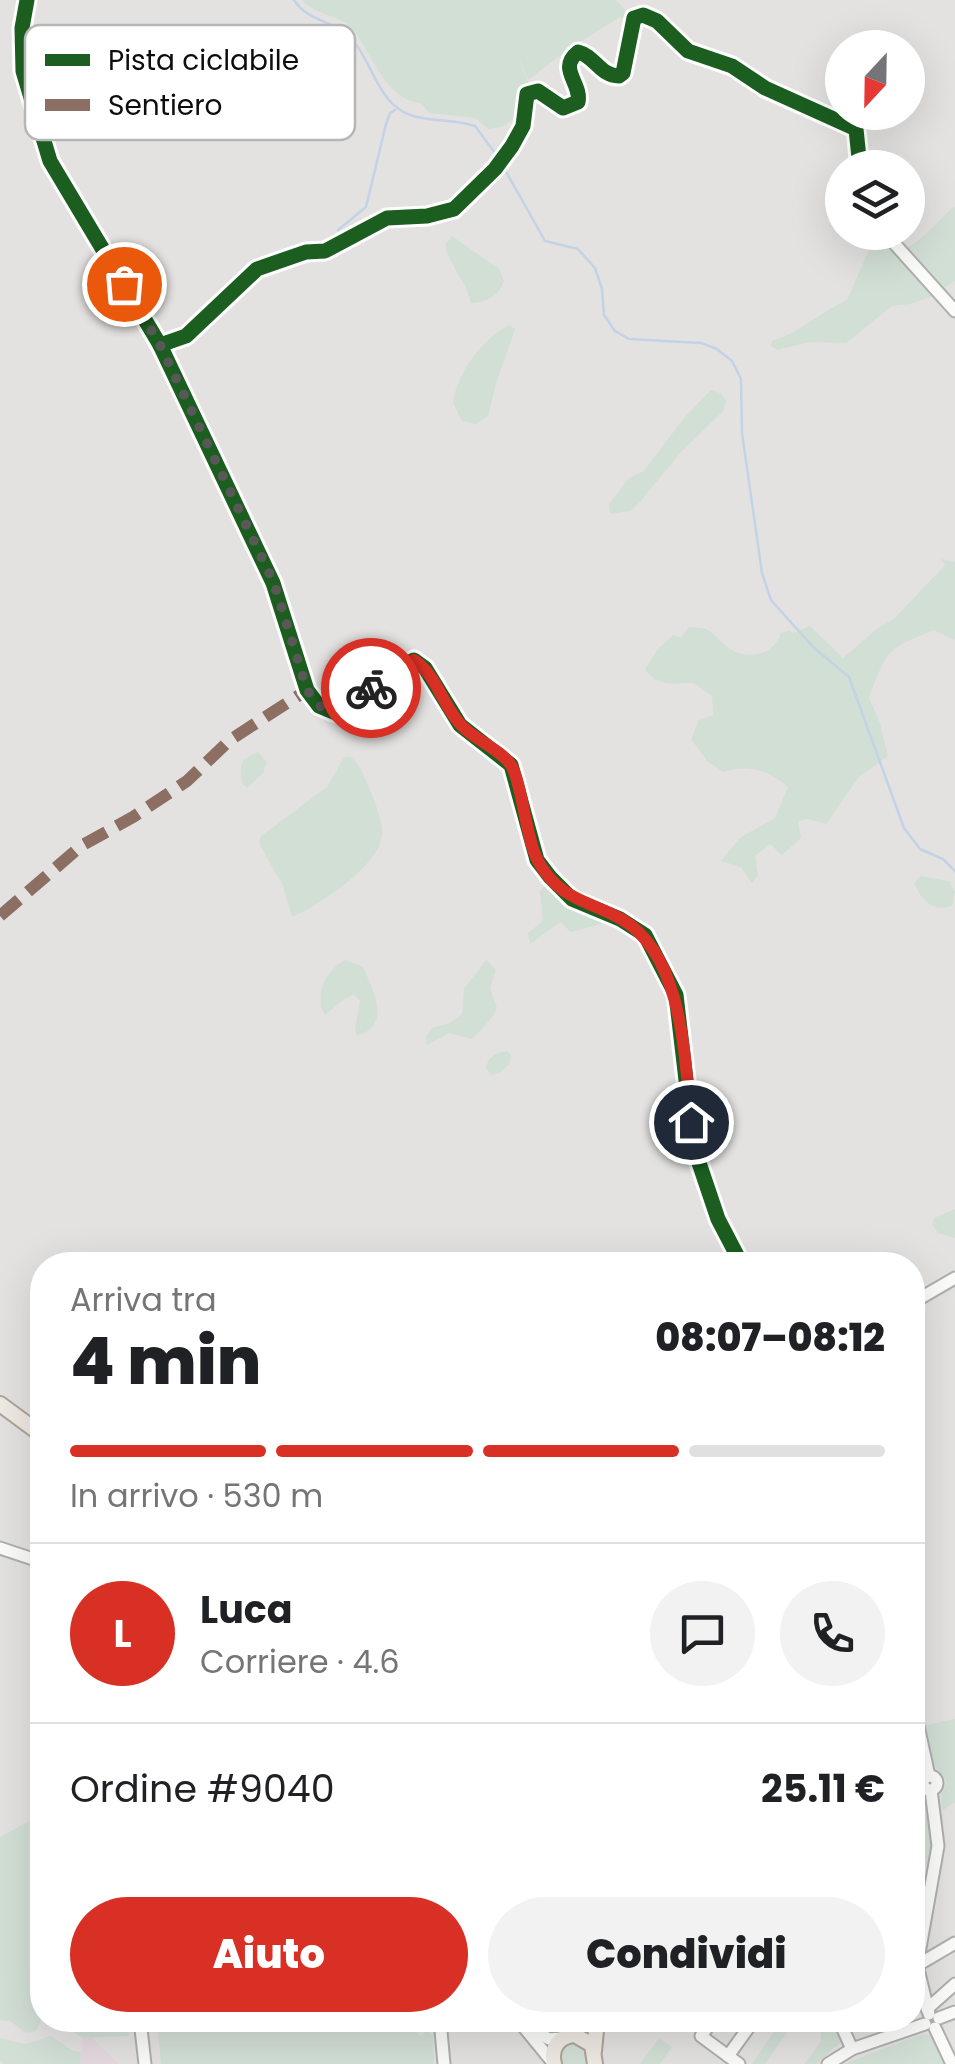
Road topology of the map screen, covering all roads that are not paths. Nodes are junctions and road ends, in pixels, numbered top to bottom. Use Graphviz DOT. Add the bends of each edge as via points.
graph roads {
  1 [pos="26,0"];
  2 [pos="25,78"];
  3 [pos="43,140"];
  4 [pos="858,150"];
  5 [pos="900,250"];
  6 [pos="955,311"];
  7 [pos="160,345"];
  8 [pos="735,1252"];
  9 [pos="955,1278"];
  10 [pos="925,1295"];
  11 [pos="0,1404"];
  12 [pos="30,1426"];
  13 [pos="0,1548"];
  14 [pos="30,1558"];
  15 [pos="930,1783"];
  16 [pos="925,1914"];
  17 [pos="955,1943"];
  18 [pos="925,1960"];
  19 [pos="955,1984"];
  20 [pos="925,1999"];
  21 [pos="955,2012"];
  22 [pos="931,2019"];
  23 [pos="925,2021"];
  24 [pos="141,2032"];
  25 [pos="441,2032"];
  26 [pos="529,2032"];
  27 [pos="536,2032"];
  28 [pos="571,2032"];
  29 [pos="596,2032"];
  30 [pos="704,2032"];
  31 [pos="748,2032"];
  32 [pos="845,2032"];
  33 [pos="896,2032"];
  34 [pos="565,2037"];
  35 [pos="852,2048"];
  36 [pos="594,2060"];
  37 [pos="733,2060"];
  38 [pos="145,2064"];
  39 [pos="444,2064"];
  40 [pos="554,2064"];
  41 [pos="828,2064"];
  42 [pos="952,2064"];
  1 -- 2 [label="street"];
  3 -- 7 [label="street" via="50,162"];
  4 -- 7 [label="street" via="856,128 732,66 688,52 657,20 634,18 623,73 604,73 578,52 569,71 578,102 563,108 538,91 527,94 523,126 504,158 454,209 387,218 325,250 257,269 186,336"];
  5 -- 6 [label="street"];
  7 -- 8 [label="street" via="274,583 307,690 320,706 336,714 414,660 460,725 511,765 537,860 550,877 572,899 645,935 676,995 694,1148"];
  9 -- 10 [label="street"];
  11 -- 12 [label="main road"];
  13 -- 14 [label="street"];
  15 -- 16 [label="street" via="938,1846"];
  17 -- 18 [label="street"];
  19 -- 22 [label="street"];
  20 -- 22 [label="street"];
  21 -- 22 [label="street"];
  22 -- 23 [label="street"];
  22 -- 42 [label="street"];
  24 -- 38 [label="street"];
  25 -- 39 [label="street"];
  26 -- 40 [label="street"];
  27 -- 34 [label="street"];
  28 -- 34 [label="main road"];
  29 -- 36 [label="main road"];
  30 -- 37 [label="street"];
  31 -- 37 [label="street"];
  32 -- 35 [label="street"];
  33 -- 35 [label="street"];
  34 -- 36 [label="main road" via="588,2040"];
  34 -- 40 [label="main road" via="553,2050"];
  35 -- 41 [label="street"];
}
